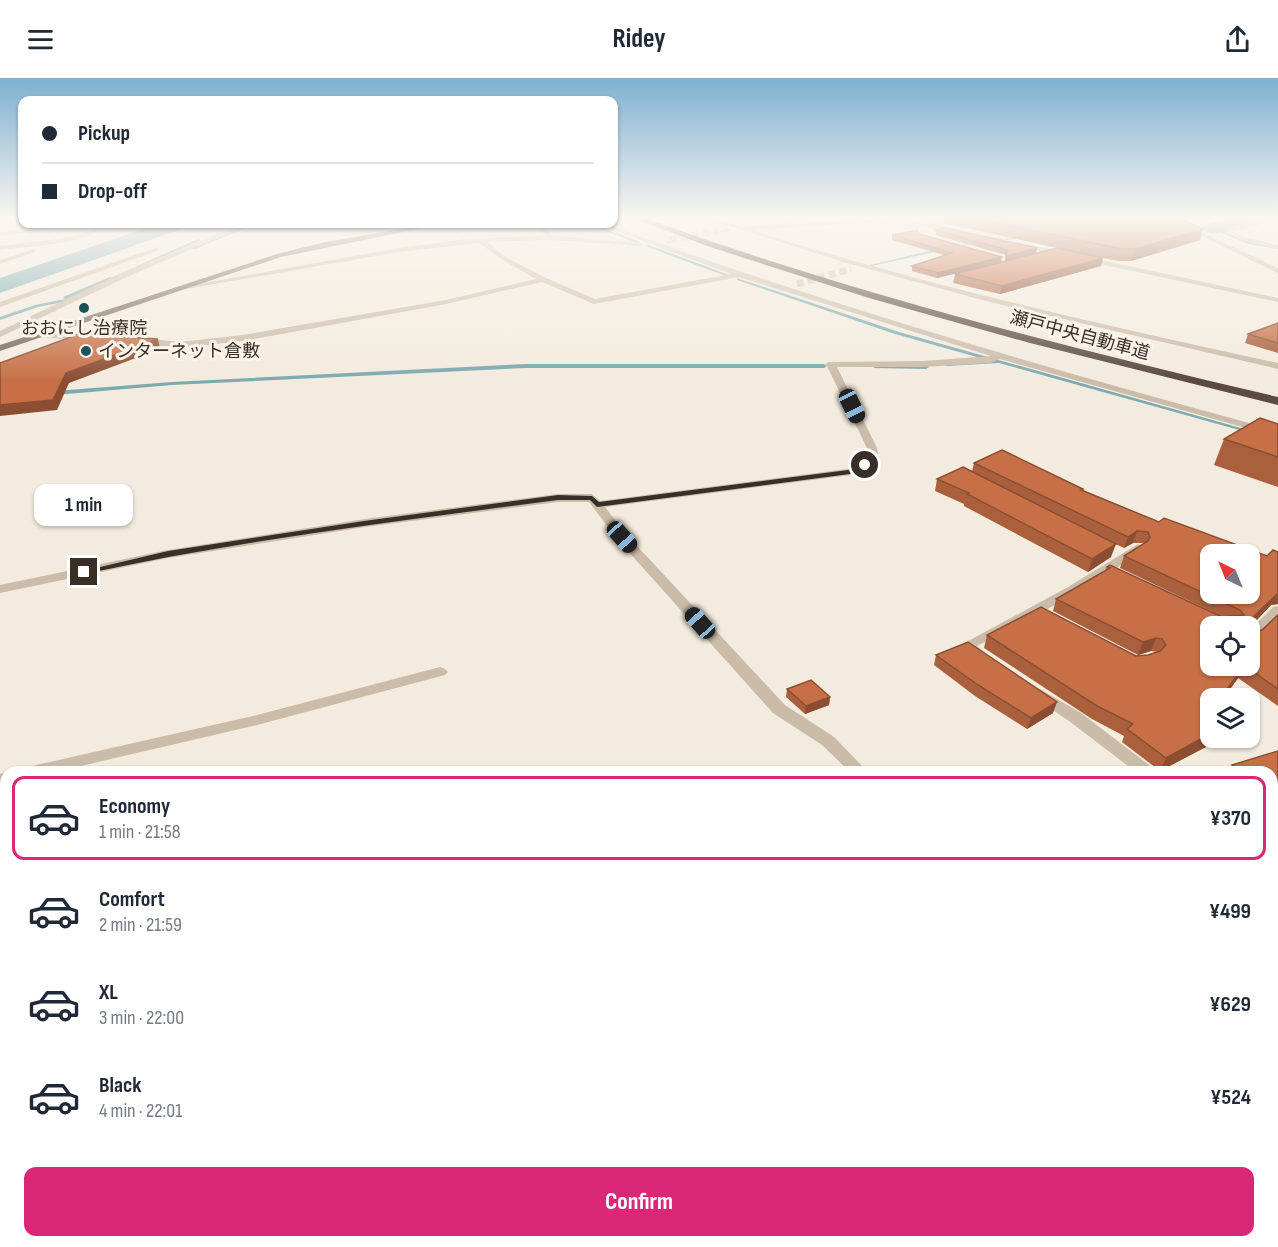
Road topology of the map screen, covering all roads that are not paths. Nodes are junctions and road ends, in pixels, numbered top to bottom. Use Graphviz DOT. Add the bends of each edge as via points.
graph roads {
  1 [pos="95,272"];
  2 [pos="134,272"];
  3 [pos="231,272"];
  4 [pos="275,272"];
  5 [pos="528,272"];
  6 [pos="730,272"];
  7 [pos="797,272"];
  8 [pos="827,272"];
  9 [pos="890,272"];
  10 [pos="1146,272"];
  11 [pos="739,275"];
  12 [pos="543,280"];
  13 [pos="943,280"];
  14 [pos="931,283"];
  15 [pos="797,284"];
  16 [pos="48,288"];
  17 [pos="180,288"];
  18 [pos="780,289"];
  19 [pos="67,300"];
  20 [pos="1278,300"];
  21 [pos="0,305"];
  22 [pos="0,334"];
  23 [pos="41,335"];
  24 [pos="100,339"];
  25 [pos="135,341"];
  26 [pos="0,348"];
  27 [pos="995,358"];
  28 [pos="1278,366"];
  29 [pos="1278,390"];
  30 [pos="1278,401"];
  31 [pos="1278,434"];
  32 [pos="597,505"];
  33 [pos="1126,552"];
  34 [pos="0,589"];
  35 [pos="1036,610"];
  36 [pos="1276,616"];
  37 [pos="1056,620"];
  38 [pos="1260,629"];
  39 [pos="996,665"];
  40 [pos="440,672"];
  41 [pos="1026,684"];
  42 [pos="58,766"];
  43 [pos="854,766"];
  44 [pos="1139,766"];
  1 -- 16 [label="street"];
  2 -- 19 [label="street"];
  3 -- 17 [label="main road"];
  4 -- 17 [label="street"];
  5 -- 12 [label="street"];
  6 -- 11 [label="street"];
  7 -- 30 [label="highway, 瀬戸中央自動車道" via="1094,356"];
  8 -- 29 [label="highway, 瀬戸中央自動車道" via="1074,340"];
  9 -- 14 [label="street"];
  10 -- 20 [label="street"];
  11 -- 12 [label="street" via="594,302"];
  11 -- 18 [label="street"];
  12 -- 25 [label="street" via="446,302 222,342 180,345"];
  13 -- 14 [label="street"];
  14 -- 28 [label="street"];
  15 -- 18 [label="street"];
  16 -- 19 [label="street"];
  16 -- 21 [label="street"];
  17 -- 23 [label="main road"];
  18 -- 27 [label="street"];
  19 -- 22 [label="street"];
  23 -- 24 [label="street"];
  23 -- 26 [label="main road"];
  27 -- 31 [label="street"];
  27 -- 32 [label="street" via="923,364 831,364 872,448 873,456 865,465 850,472"];
  32 -- 34 [label="street" via="592,498 558,498 364,523 168,554"];
  32 -- 43 [label="street" via="779,709 828,741"];
  33 -- 35 [label="street" via="1111,572"];
  35 -- 37 [label="street"];
  35 -- 39 [label="street" via="966,646"];
  36 -- 38 [label="street"];
  40 -- 42 [label="street"];
  41 -- 44 [label="street"];
}
